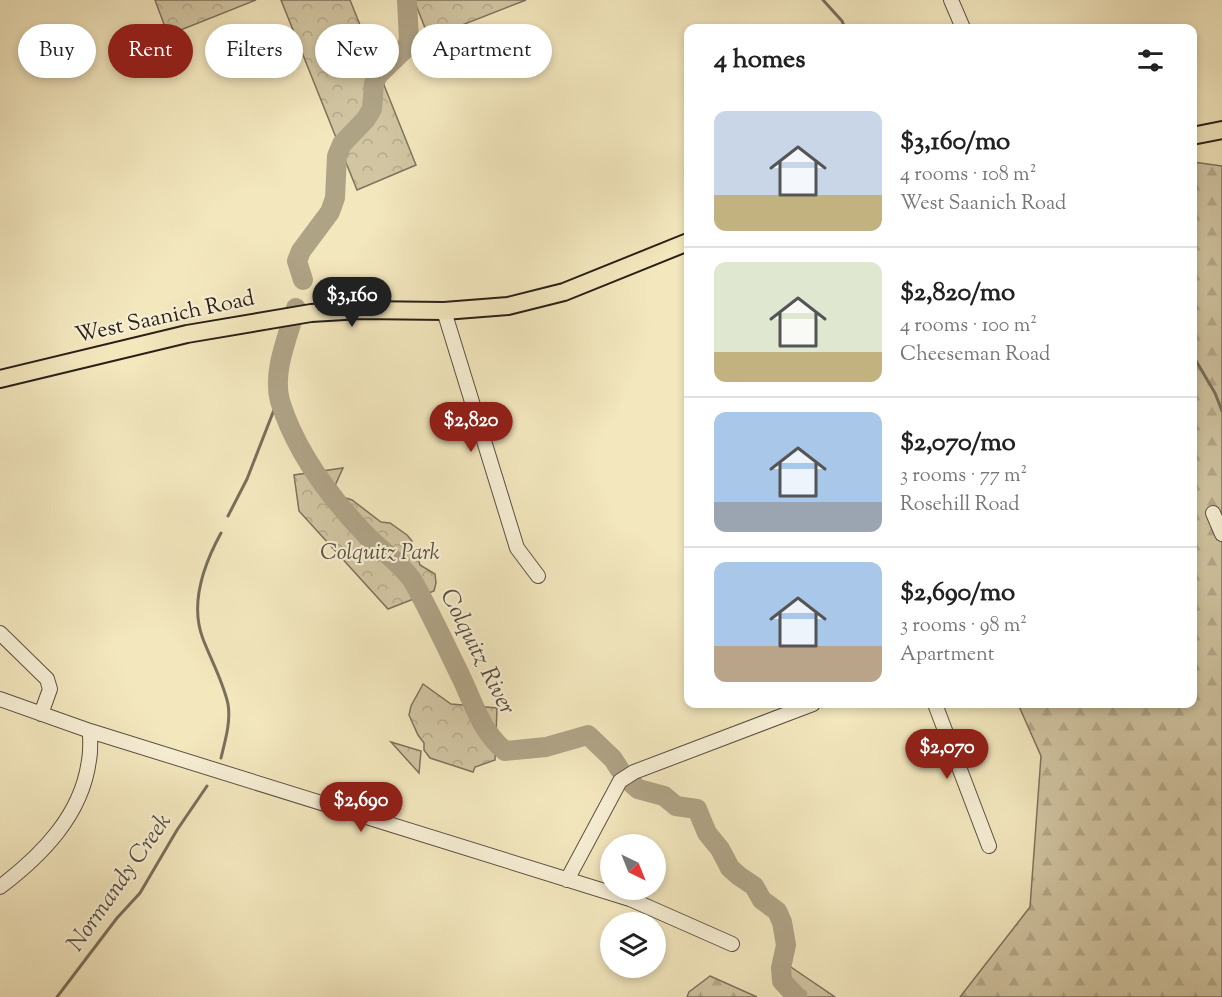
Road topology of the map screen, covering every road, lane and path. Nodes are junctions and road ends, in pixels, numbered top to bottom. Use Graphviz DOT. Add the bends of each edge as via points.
graph roads {
  1 [pos="951,0"];
  2 [pos="961,24"];
  3 [pos="1222,130"];
  4 [pos="1197,135"];
  5 [pos="684,244"];
  6 [pos="444,312"];
  7 [pos="0,379"];
  8 [pos="1213,513"];
  9 [pos="1222,534"];
  10 [pos="538,576"];
  11 [pos="0,633"];
  12 [pos="0,699"];
  13 [pos="802,708"];
  14 [pos="937,708"];
  15 [pos="41,714"];
  16 [pos="90,731"];
  17 [pos="989,846"];
  18 [pos="567,880"];
  19 [pos="0,888"];
  20 [pos="732,944"];
  1 -- 2 [label="street"];
  3 -- 4 [label="main road"];
  5 -- 6 [label="main road, West Saanich Road" via="564,292 508,306"];
  6 -- 7 [label="main road, West Saanich Road" via="361,310 254,322 148,342"];
  6 -- 10 [label="street" via="517,548"];
  8 -- 9 [label="street"];
  11 -- 15 [label="street" via="47,679 50,689"];
  12 -- 15 [label="street"];
  13 -- 18 [label="street" via="634,772 620,781"];
  14 -- 17 [label="street"];
  15 -- 16 [label="street"];
  16 -- 18 [label="street"];
  16 -- 19 [label="street" via="90,759 74,808 36,857"];
  18 -- 20 [label="street" via="630,899"];
}
